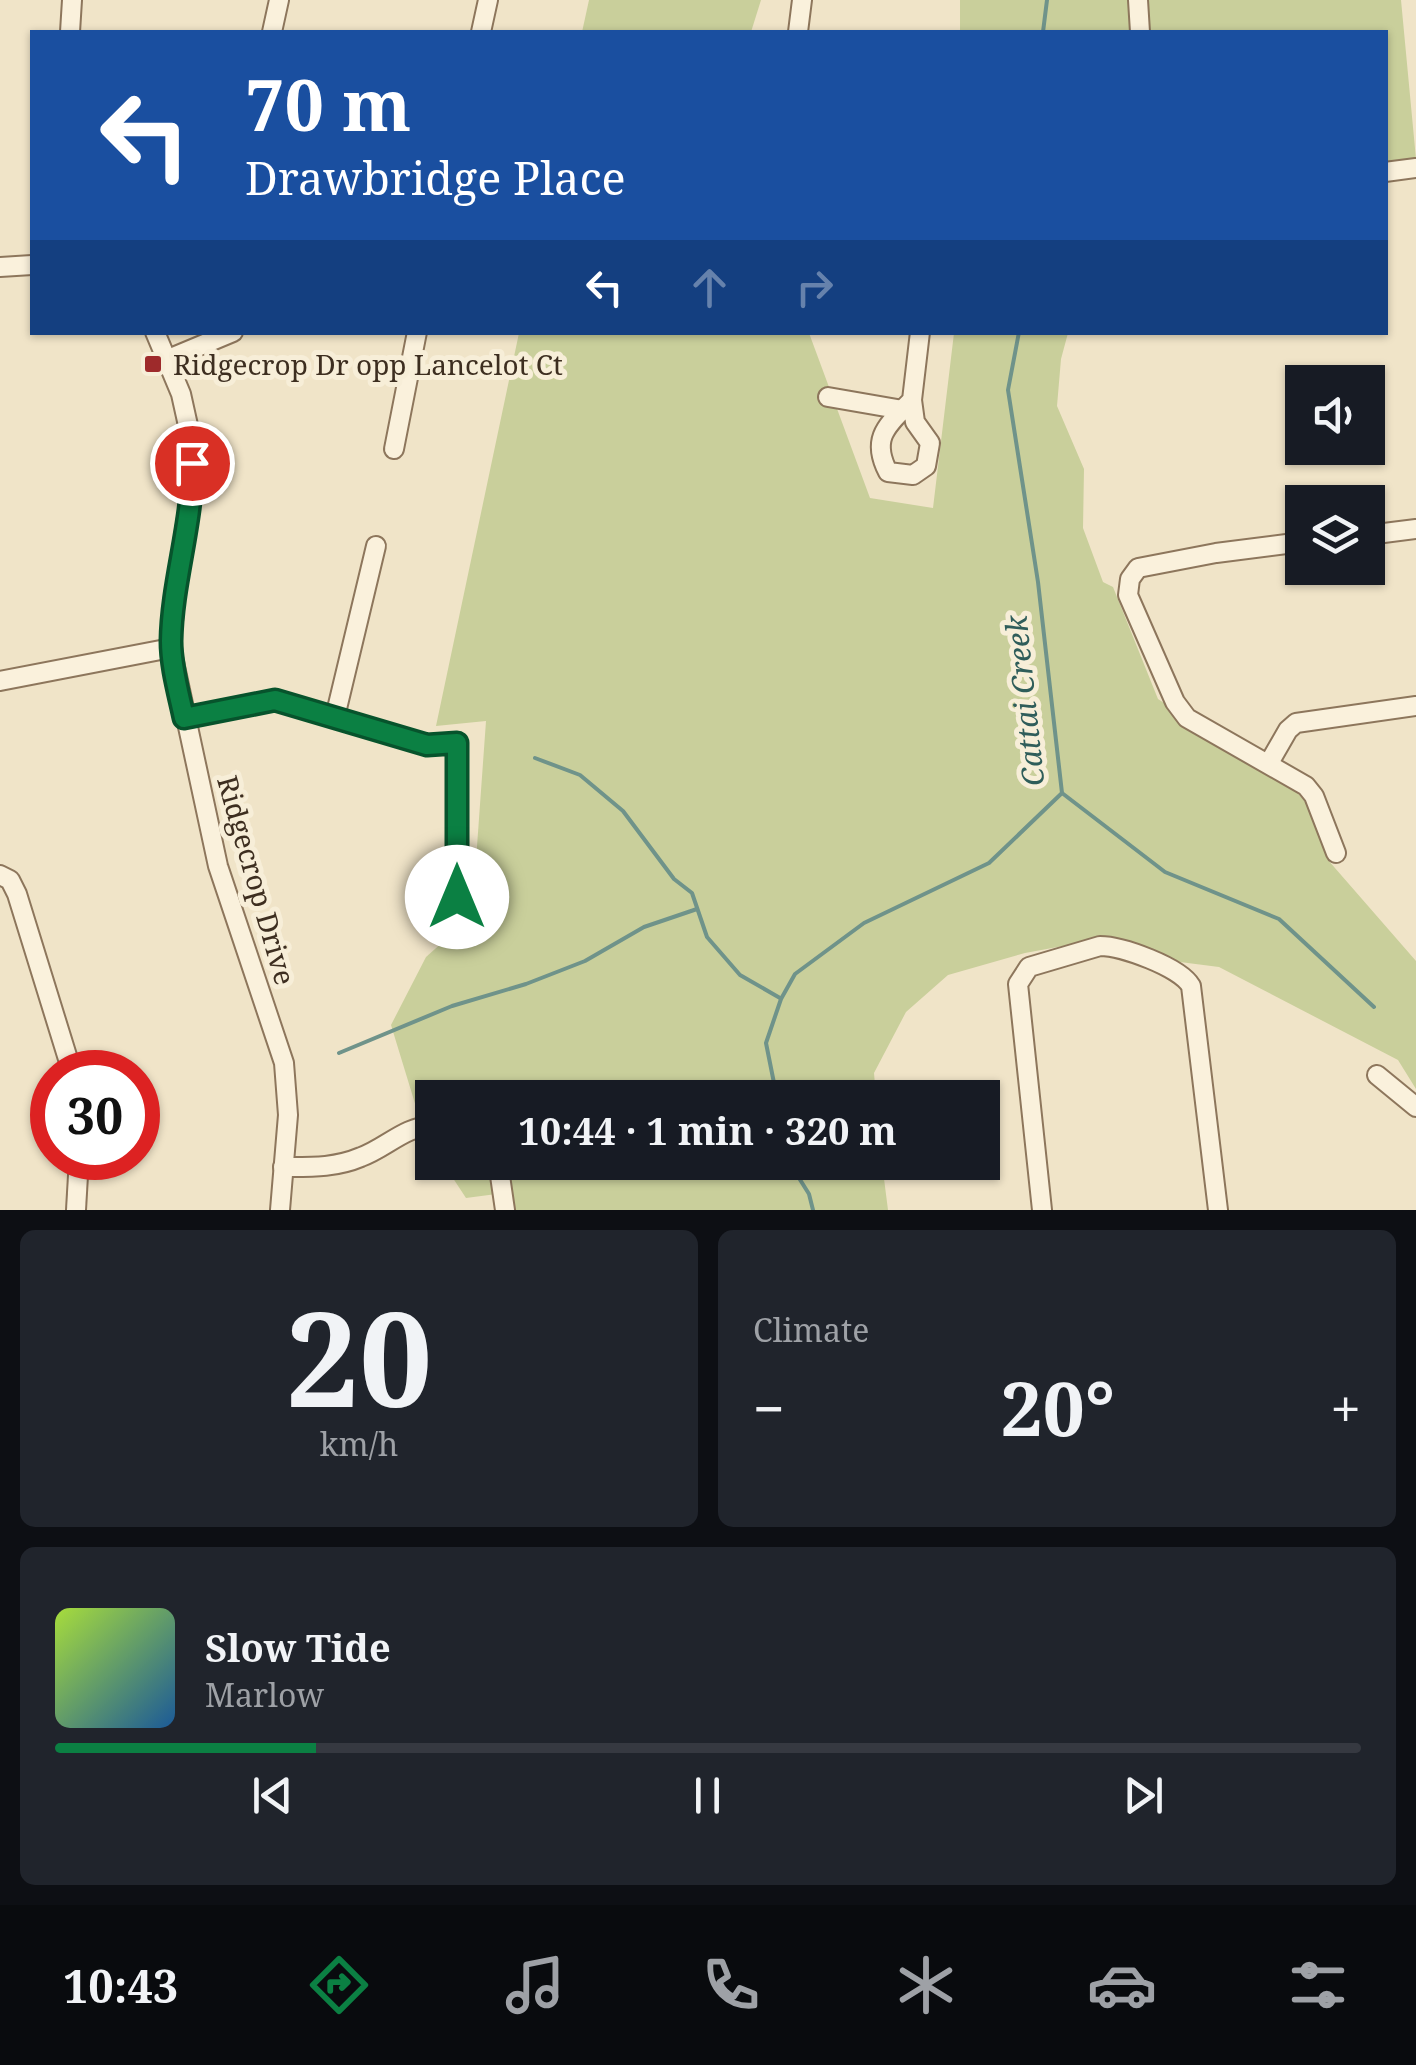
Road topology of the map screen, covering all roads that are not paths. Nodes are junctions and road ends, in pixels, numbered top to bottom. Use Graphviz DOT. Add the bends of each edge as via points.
graph roads {
  1 [pos="72,0"];
  2 [pos="279,0"];
  3 [pos="488,0"];
  4 [pos="802,0"];
  5 [pos="1138,0"];
  6 [pos="70,30"];
  7 [pos="272,30"];
  8 [pos="481,30"];
  9 [pos="798,30"];
  10 [pos="1140,30"];
  11 [pos="1416,168"];
  12 [pos="1388,172"];
  13 [pos="30,265"];
  14 [pos="0,267"];
  15 [pos="156,335"];
  16 [pos="226,335"];
  17 [pos="417,335"];
  18 [pos="920,335"];
  19 [pos="166,360"];
  20 [pos="828,397"];
  21 [pos="394,449"];
  22 [pos="1416,529"];
  23 [pos="1385,533"];
  24 [pos="1285,544"];
  25 [pos="376,546"];
  26 [pos="171,648"];
  27 [pos="0,682"];
  28 [pos="1416,706"];
  29 [pos="184,718"];
  30 [pos="335,718"];
  31 [pos="1269,763"];
  32 [pos="1336,853"];
  33 [pos="0,875"];
  34 [pos="457,897"];
  35 [pos="65,1050"];
  36 [pos="1377,1075"];
  37 [pos="1416,1107"];
  38 [pos="415,1128"];
  39 [pos="283,1166"];
  40 [pos="78,1180"];
  41 [pos="501,1180"];
  42 [pos="76,1210"];
  43 [pos="280,1210"];
  44 [pos="505,1210"];
  45 [pos="1042,1210"];
  46 [pos="1218,1210"];
  1 -- 6 [label="street"];
  2 -- 7 [label="street"];
  3 -- 8 [label="street"];
  4 -- 9 [label="street"];
  5 -- 10 [label="street"];
  11 -- 12 [label="street"];
  13 -- 14 [label="street"];
  15 -- 19 [label="street, Ridgecrop Drive"];
  16 -- 19 [label="street"];
  17 -- 21 [label="street"];
  18 -- 20 [label="street" via="908,405"];
  19 -- 26 [label="street, Ridgecrop Drive" via="191,439 192,486"];
  22 -- 23 [label="street"];
  24 -- 31 [label="street" via="1138,568 1128,586 1130,604 1187,718"];
  25 -- 30 [label="street"];
  26 -- 27 [label="street"];
  26 -- 29 [label="street, Ridgecrop Drive"];
  28 -- 31 [label="street" via="1296,723"];
  29 -- 30 [label="street" via="275,700"];
  29 -- 39 [label="street, Ridgecrop Drive" via="218,866 284,1063"];
  30 -- 34 [label="street" via="427,745 457,743"];
  31 -- 32 [label="street" via="1314,796"];
  33 -- 35 [label="street" via="18,894"];
  36 -- 37 [label="street"];
  38 -- 39 [label="street" via="363,1157 328,1167"];
  39 -- 43 [label="street, Ridgecrop Drive"];
  40 -- 42 [label="street"];
  41 -- 44 [label="street"];
  45 -- 46 [label="street" via="1018,984 1029,967 1105,946 1177,971 1191,986"];
}
